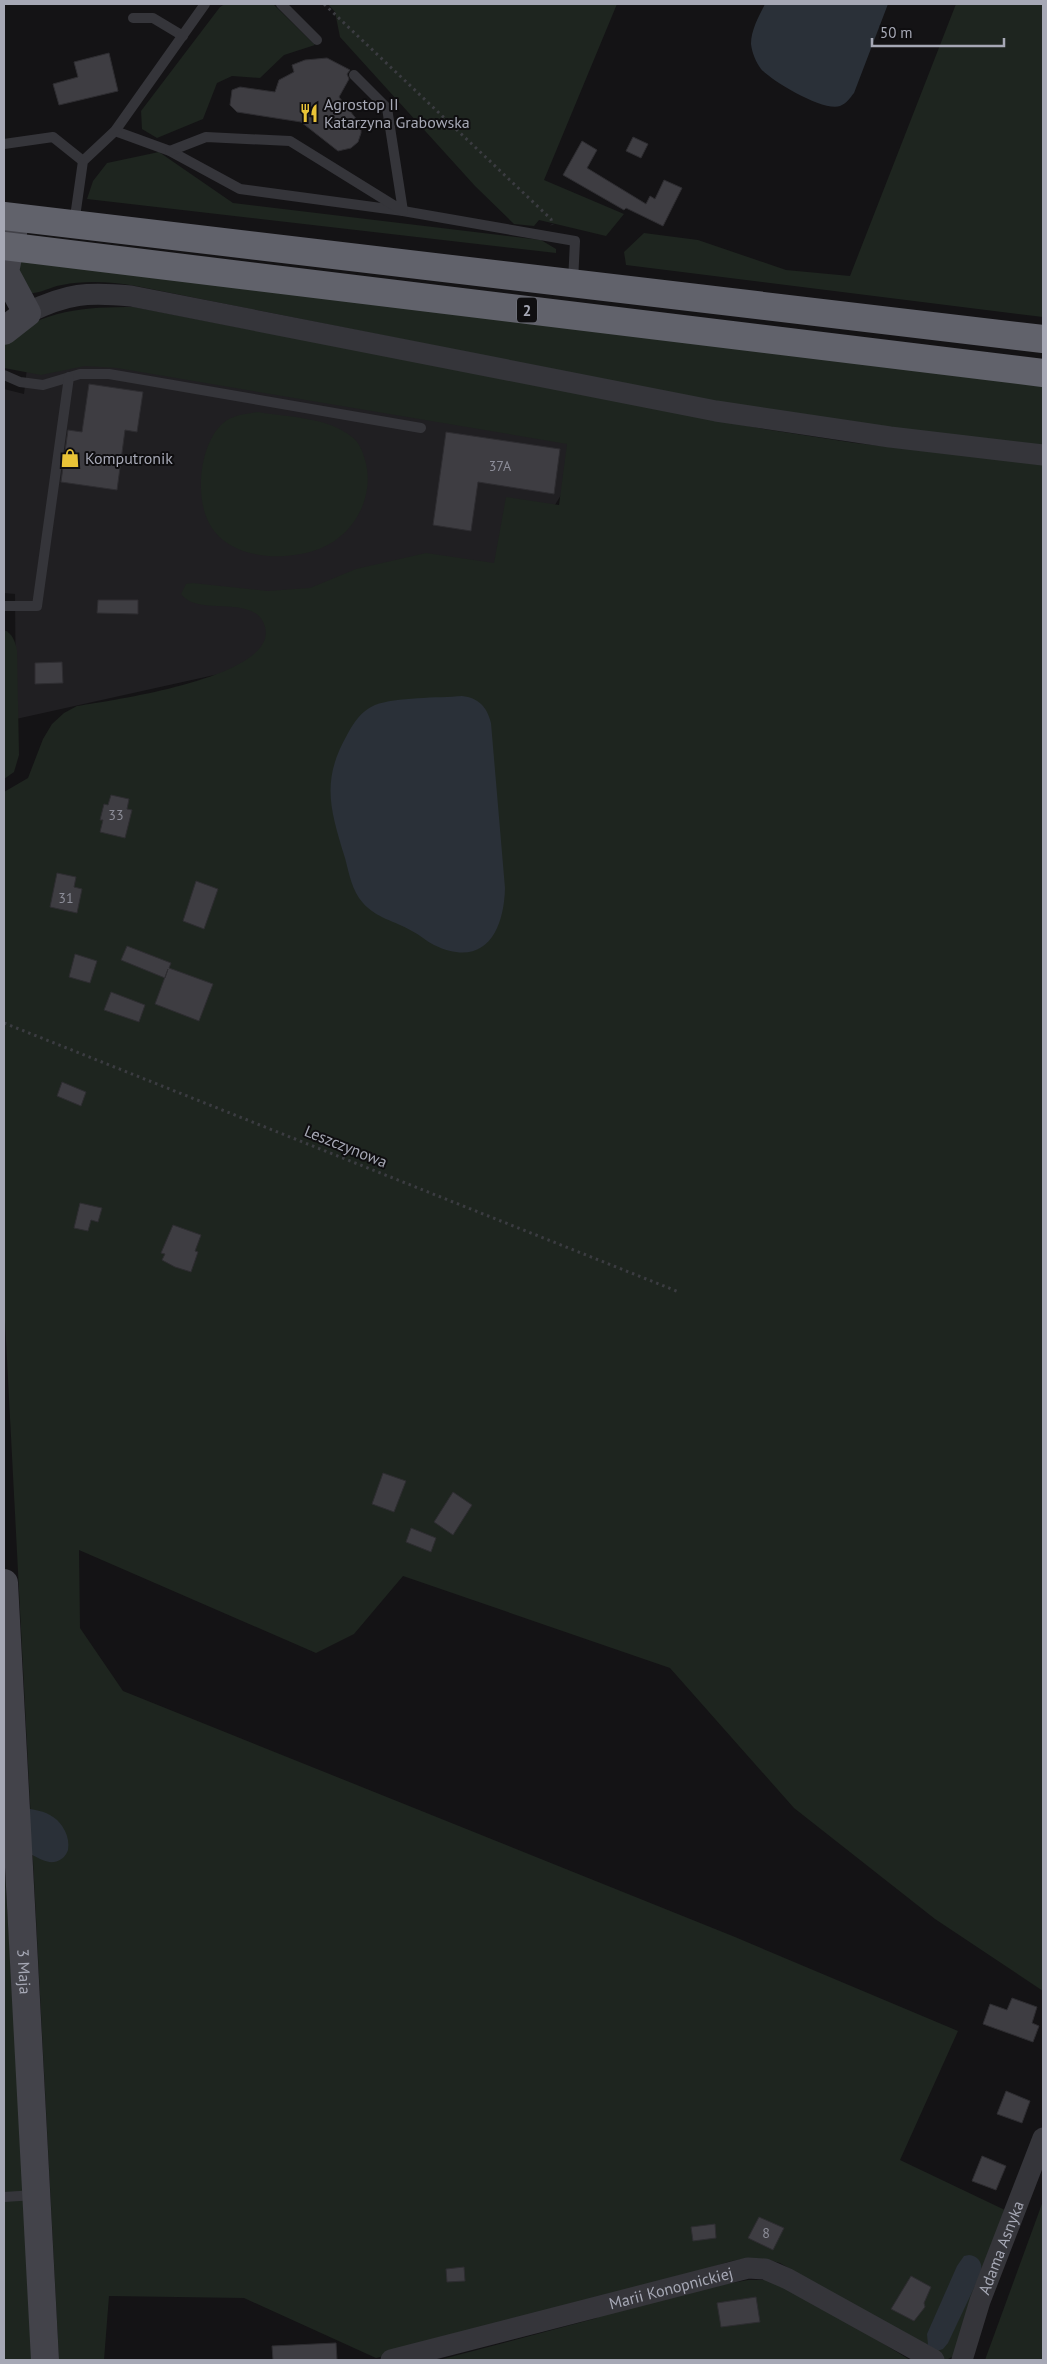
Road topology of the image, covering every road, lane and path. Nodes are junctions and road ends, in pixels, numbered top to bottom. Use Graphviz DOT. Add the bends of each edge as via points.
graph roads {
  1 [pos="206,4"];
  2 [pos="281,4"];
  3 [pos="324,4"];
  4 [pos="329,4"];
  5 [pos="331,11"];
  6 [pos="133,18"];
  7 [pos="183,36"];
  8 [pos="317,40"];
  9 [pos="354,76"];
  10 [pos="115,131"];
  11 [pos="4,144"];
  12 [pos="170,151"];
  13 [pos="83,161"];
  14 [pos="404,211"];
  15 [pos="10,217"];
  16 [pos="74,224"];
  17 [pos="553,237"];
  18 [pos="7,246"];
  19 [pos="573,284"];
  20 [pos="27,313"];
  21 [pos="4,331"];
  22 [pos="1043,340"];
  23 [pos="1043,373"];
  24 [pos="4,376"];
  25 [pos="69,377"];
  26 [pos="422,428"];
  27 [pos="1043,455"];
  28 [pos="4,606"];
  29 [pos="4,1022"];
  30 [pos="679,1292"];
  31 [pos="4,1583"];
  32 [pos="1043,2138"];
  33 [pos="36,2195"];
  34 [pos="4,2197"];
  35 [pos="44,2360"];
  36 [pos="391,2360"];
  37 [pos="934,2360"];
  38 [pos="962,2360"];
  1 -- 7 [label="lane"];
  2 -- 8 [label="lane"];
  3 -- 5 [label="path"];
  4 -- 5 [label="path"];
  5 -- 17 [label="path" via="551,219"];
  6 -- 7 [label="lane" via="153,18"];
  7 -- 10 [label="lane"];
  9 -- 14 [label="lane" via="386,108"];
  10 -- 12 [label="lane"];
  10 -- 13 [label="lane"];
  11 -- 13 [label="lane" via="53,137"];
  12 -- 14 [label="lane" via="240,189"];
  12 -- 14 [label="lane" via="206,137 290,141"];
  13 -- 16 [label="lane"];
  14 -- 17 [label="lane"];
  15 -- 16 [label="highway, 2"];
  15 -- 18 [label="street"];
  16 -- 19 [label="highway, 2"];
  17 -- 19 [label="lane" via="575,241"];
  18 -- 20 [label="street" via="5,272"];
  18 -- 23 [label="highway, 2"];
  19 -- 22 [label="highway, 2"];
  20 -- 21 [label="street"];
  20 -- 27 [label="street" via="56,299 88,293 131,296 716,411 880,436"];
  24 -- 25 [label="lane" via="43,385"];
  25 -- 26 [label="lane" via="108,374"];
  25 -- 28 [label="lane" via="37,606"];
  29 -- 30 [label="path, Leszczynowa"];
  31 -- 33 [label="street, 3 Maja"];
  32 -- 38 [label="street, Adama Asnyka" via="980,2301"];
  33 -- 34 [label="lane"];
  33 -- 35 [label="street, 3 Maja"];
  36 -- 37 [label="street, Marii Konopnickiej" via="758,2267 788,2279"];
}
